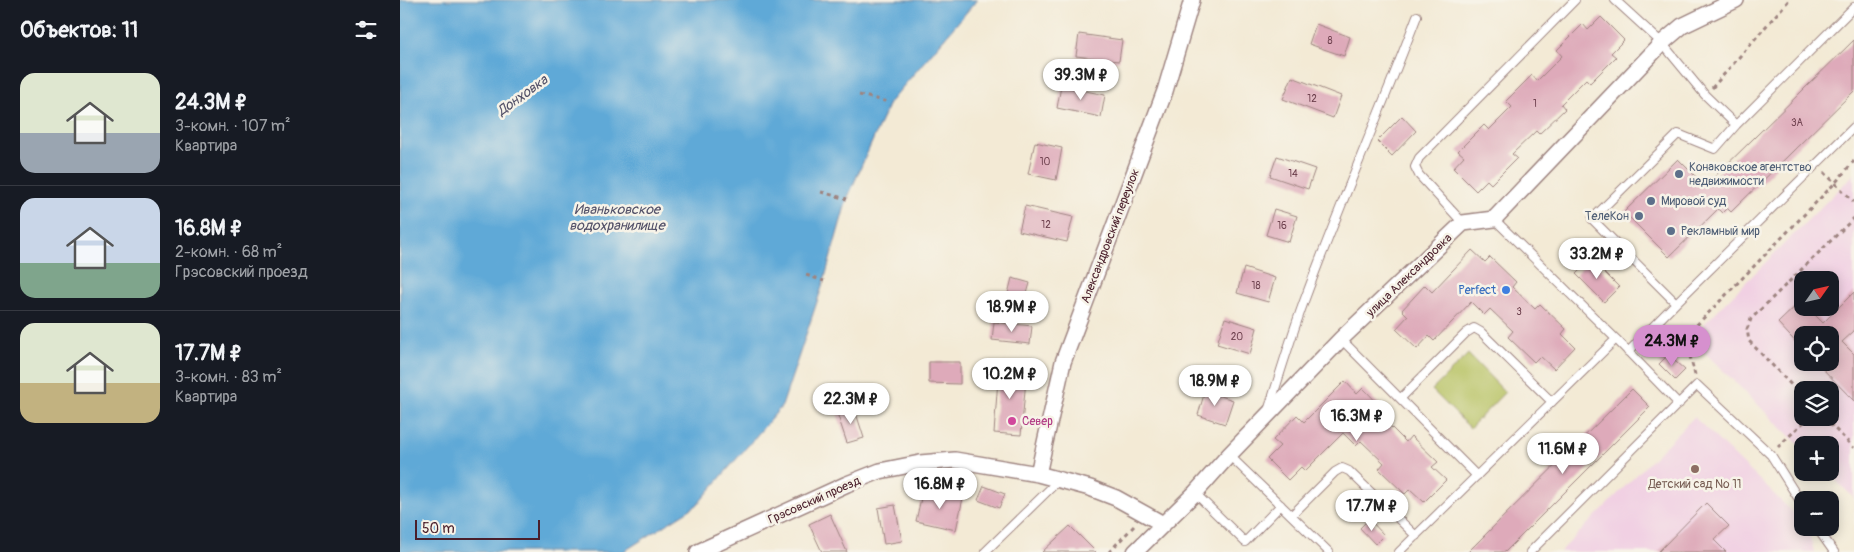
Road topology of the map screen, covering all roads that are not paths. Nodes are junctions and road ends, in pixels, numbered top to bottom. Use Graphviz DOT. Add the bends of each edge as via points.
graph roads {
  1 [pos="1192,0"];
  2 [pos="1575,0"];
  3 [pos="1615,0"];
  4 [pos="1736,0"];
  5 [pos="1854,8"];
  6 [pos="1417,16"];
  7 [pos="1662,44"];
  8 [pos="1736,125"];
  9 [pos="1854,127"];
  10 [pos="1494,219"];
  11 [pos="1463,224"];
  12 [pos="1676,303"];
  13 [pos="1341,339"];
  14 [pos="1616,339"];
  15 [pos="1628,352"];
  16 [pos="1401,398"];
  17 [pos="1552,402"];
  18 [pos="1678,404"];
  19 [pos="1266,417"];
  20 [pos="1229,455"];
  21 [pos="1038,474"];
  22 [pos="1477,476"];
  23 [pos="1060,480"];
  24 [pos="1794,492"];
  25 [pos="1195,493"];
  26 [pos="1281,505"];
  27 [pos="1292,515"];
  28 [pos="1163,524"];
  29 [pos="1416,536"];
  30 [pos="1823,536"];
  31 [pos="698,552"];
  32 [pos="986,552"];
  33 [pos="1135,552"];
  34 [pos="1329,552"];
  35 [pos="1399,552"];
  36 [pos="1530,552"];
  37 [pos="1834,552"];
  1 -- 21 [label="street, Александровский переулок" via="1165,91 1063,362"];
  2 -- 11 [label="lane" via="1419,158 1415,167 1419,175"];
  3 -- 7 [label="lane"];
  4 -- 7 [label="street" via="1682,26"];
  5 -- 8 [label="lane"];
  6 -- 19 [label="lane" via="1305,298"];
  7 -- 8 [label="lane"];
  7 -- 10 [label="street"];
  8 -- 12 [label="lane" via="1715,148 1678,134 1592,219"];
  9 -- 12 [label="lane"];
  10 -- 11 [label="street, улица Александровка"];
  10 -- 14 [label="lane"];
  11 -- 13 [label="street, улица Александровка"];
  12 -- 15 [label="lane"];
  13 -- 16 [label="lane"];
  13 -- 19 [label="street, улица Александровка"];
  14 -- 15 [label="lane"];
  14 -- 17 [label="lane"];
  15 -- 18 [label="lane"];
  16 -- 17 [label="lane" via="1474,328"];
  16 -- 22 [label="lane"];
  17 -- 22 [label="lane"];
  18 -- 24 [label="lane" via="1697,385 1770,454"];
  18 -- 36 [label="lane"];
  19 -- 20 [label="street, улица Александровка"];
  20 -- 25 [label="street, улица Александровка"];
  20 -- 26 [label="lane"];
  21 -- 23 [label="street, Грэсовский проезд"];
  21 -- 31 [label="street, Грэсовский проезд" via="955,460 920,462 880,471"];
  22 -- 29 [label="lane"];
  23 -- 28 [label="street, Грэсовский проезд" via="1116,498"];
  23 -- 32 [label="lane"];
  25 -- 26 [label="lane" via="1245,542"];
  25 -- 28 [label="street, улица Александровка"];
  26 -- 27 [label="lane"];
  27 -- 29 [label="lane" via="1342,468 1349,471"];
  27 -- 34 [label="lane"];
  28 -- 33 [label="street, улица Александровка"];
  29 -- 35 [label="lane"];
  30 -- 37 [label="lane"];
}
